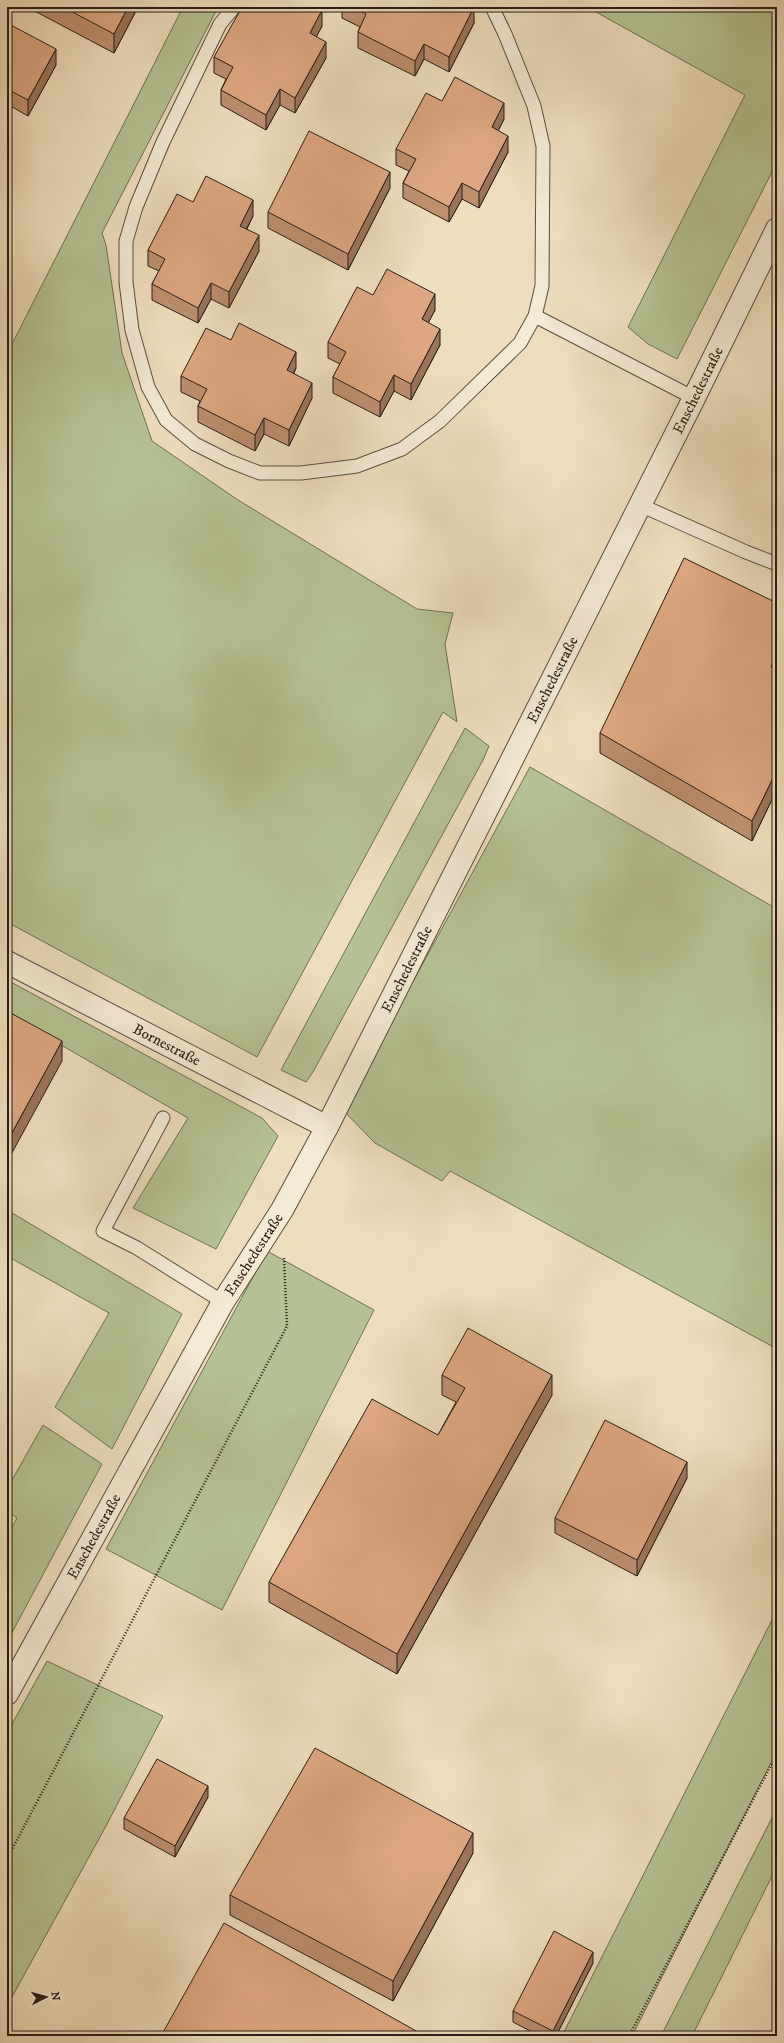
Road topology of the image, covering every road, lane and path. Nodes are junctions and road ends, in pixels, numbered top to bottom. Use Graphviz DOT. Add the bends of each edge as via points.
graph roads {
  1 [pos="234,7"];
  2 [pos="492,7"];
  3 [pos="777,229"];
  4 [pos="535,316"];
  5 [pos="694,398"];
  6 [pos="640,505"];
  7 [pos="777,564"];
  8 [pos="7,962"];
  9 [pos="163,1118"];
  10 [pos="327,1127"];
  11 [pos="284,1256"];
  12 [pos="224,1302"];
  13 [pos="7,1694"];
  14 [pos="777,1754"];
  15 [pos="7,1859"];
  16 [pos="629,2036"];
  1 -- 4 [label="lane" via="220,24 163,142 136,207 126,240 126,282 132,330 148,387 166,420 195,444 229,462 260,473 301,473 357,466 402,449 440,421 520,343"];
  2 -- 4 [label="lane" via="534,106 543,146 542,286"];
  3 -- 5 [label="street, Enschedestraße"];
  4 -- 5 [label="lane"];
  5 -- 6 [label="street, Enschedestraße"];
  6 -- 7 [label="lane"];
  6 -- 10 [label="street, Enschedestraße"];
  8 -- 10 [label="street, Bornestraße"];
  9 -- 12 [label="lane" via="103,1231 137,1248"];
  10 -- 12 [label="street, Enschedestraße" via="282,1210"];
  11 -- 15 [label="path" via="287,1326"];
  12 -- 13 [label="street, Enschedestraße"];
  14 -- 16 [label="path"];
}
